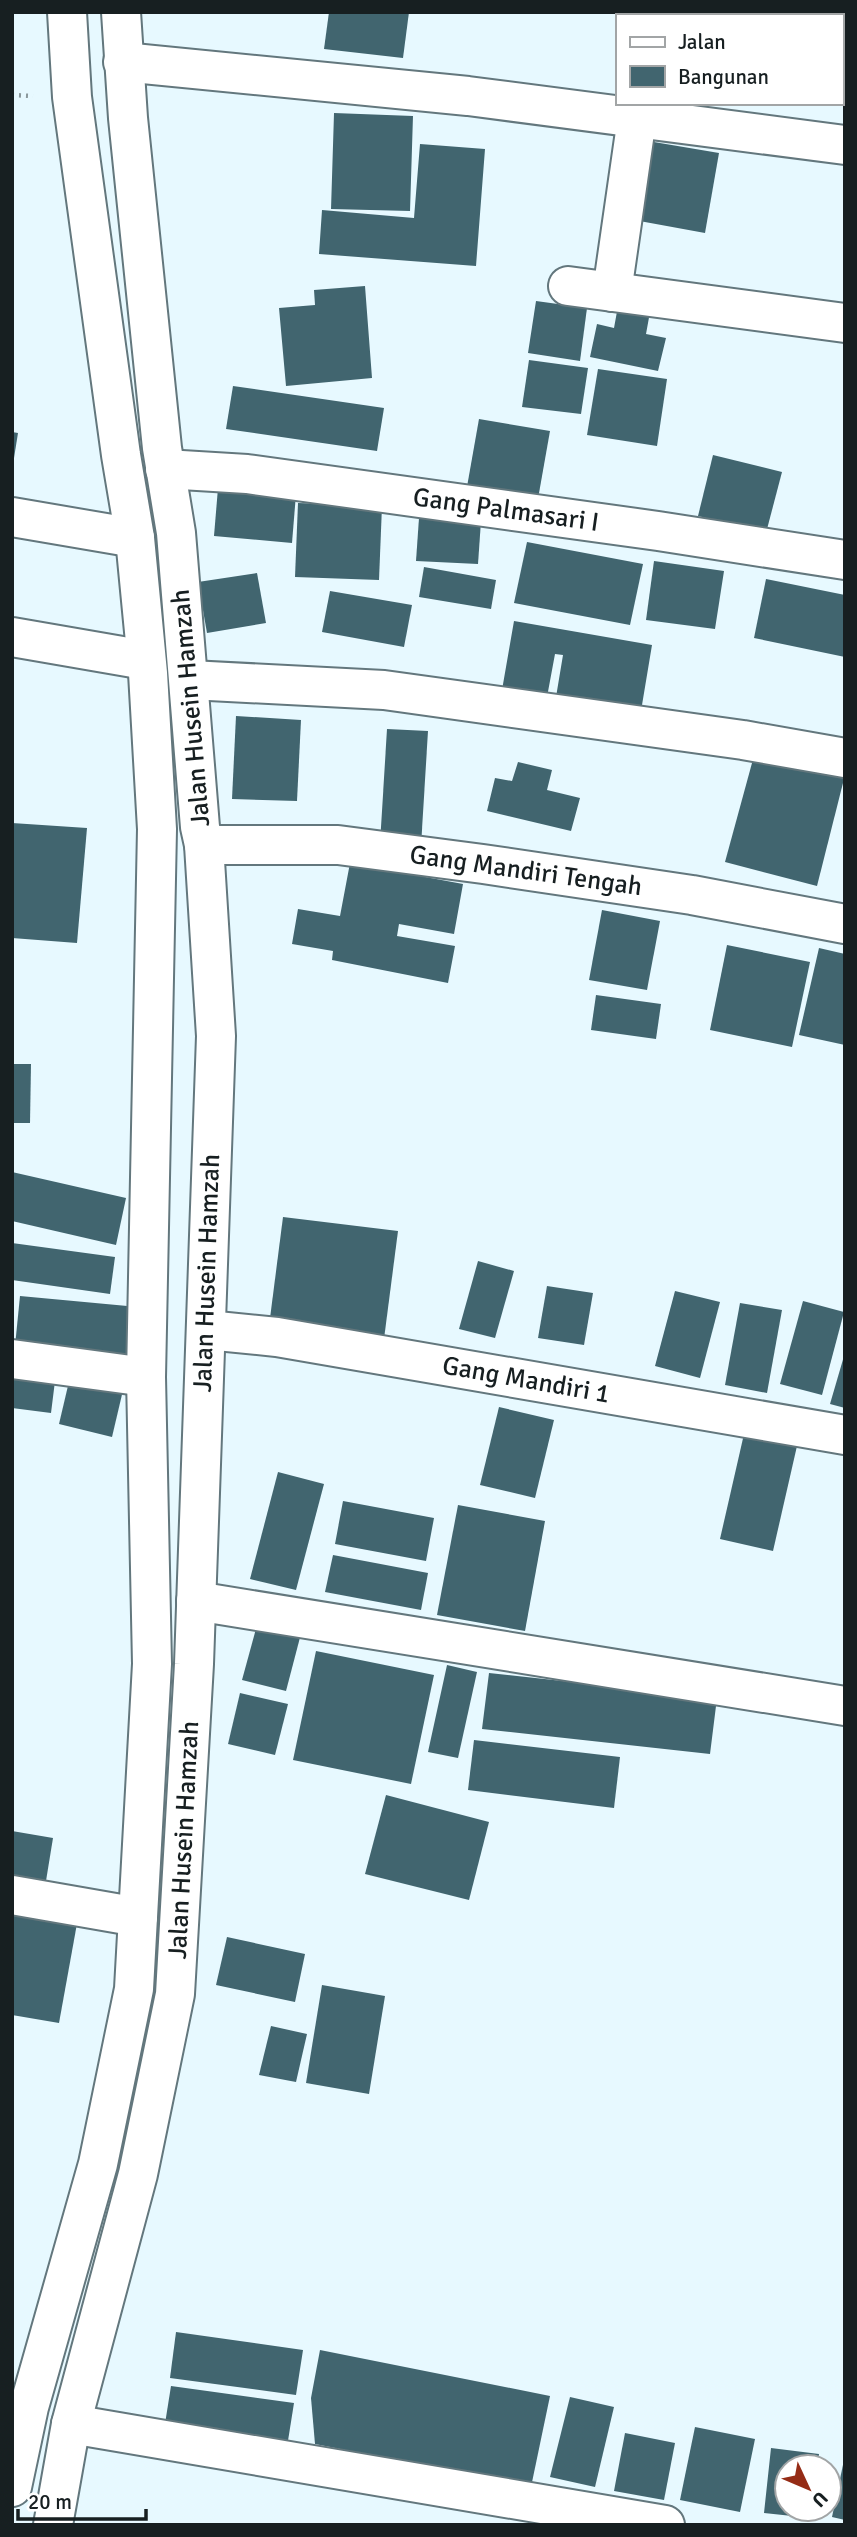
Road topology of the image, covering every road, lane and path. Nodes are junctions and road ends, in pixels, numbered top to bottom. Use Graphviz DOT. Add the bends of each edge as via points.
graph roads {
  1 [pos="67,12"];
  2 [pos="121,12"];
  3 [pos="123,62"];
  4 [pos="128,118"];
  5 [pos="637,118"];
  6 [pos="76,122"];
  7 [pos="845,145"];
  8 [pos="568,285"];
  9 [pos="612,292"];
  10 [pos="845,323"];
  11 [pos="165,469"];
  12 [pos="12,517"];
  13 [pos="135,538"];
  14 [pos="845,560"];
  15 [pos="12,636"];
  16 [pos="145,660"];
  17 [pos="190,680"];
  18 [pos="845,758"];
  19 [pos="204,845"];
  20 [pos="845,924"];
  21 [pos="207,1330"];
  22 [pos="12,1359"];
  23 [pos="146,1377"];
  24 [pos="845,1435"];
  25 [pos="199,1518"];
  26 [pos="150,1519"];
  27 [pos="196,1601"];
  28 [pos="845,1706"];
  29 [pos="12,1895"];
  30 [pos="138,1917"];
  31 [pos="21,2406"];
  32 [pos="71,2424"];
  33 [pos="12,2487"];
  34 [pos="53,2525"];
  35 [pos="665,2525"];
  1 -- 6 [label="street, Jalan Husein Hamzah"];
  2 -- 3 [label="street, Jalan Husein Hamzah"];
  3 -- 4 [label="street, Jalan Husein Hamzah"];
  3 -- 5 [label="street" via="468,96"];
  4 -- 6 [label="street"];
  4 -- 11 [label="street, Jalan Husein Hamzah"];
  5 -- 7 [label="street"];
  5 -- 9 [label="street"];
  6 -- 13 [label="street, Jalan Husein Hamzah"];
  8 -- 9 [label="street"];
  9 -- 10 [label="street"];
  11 -- 14 [label="street, Gang Palmasari I" via="247,474"];
  11 -- 17 [label="street, Jalan Husein Hamzah"];
  12 -- 13 [label="street"];
  13 -- 16 [label="street, Jalan Husein Hamzah"];
  15 -- 16 [label="street"];
  16 -- 23 [label="street, Jalan Husein Hamzah" via="157,829"];
  17 -- 18 [label="street" via="384,690"];
  17 -- 19 [label="street, Jalan Husein Hamzah"];
  19 -- 20 [label="street, Gang Mandiri Tengah" via="338,845 692,895"];
  19 -- 21 [label="street, Jalan Husein Hamzah" via="216,1035"];
  21 -- 24 [label="street, Gang Mandiri 1" via="277,1337"];
  21 -- 25 [label="street, Jalan Husein Hamzah"];
  22 -- 23 [label="street"];
  23 -- 26 [label="street, Jalan Husein Hamzah"];
  25 -- 26 [label="street"];
  25 -- 27 [label="street, Jalan Husein Hamzah"];
  26 -- 30 [label="street, Jalan Husein Hamzah" via="152,1664"];
  27 -- 28 [label="street"];
  27 -- 32 [label="street, Jalan Husein Hamzah" via="175,1994 138,2174"];
  29 -- 30 [label="street"];
  30 -- 31 [label="street, Jalan Husein Hamzah" via="134,1989 99,2164"];
  31 -- 33 [label="street, Jalan Husein Hamzah"];
  32 -- 34 [label="street, Jalan Husein Hamzah"];
  32 -- 35 [label="street"];
}
